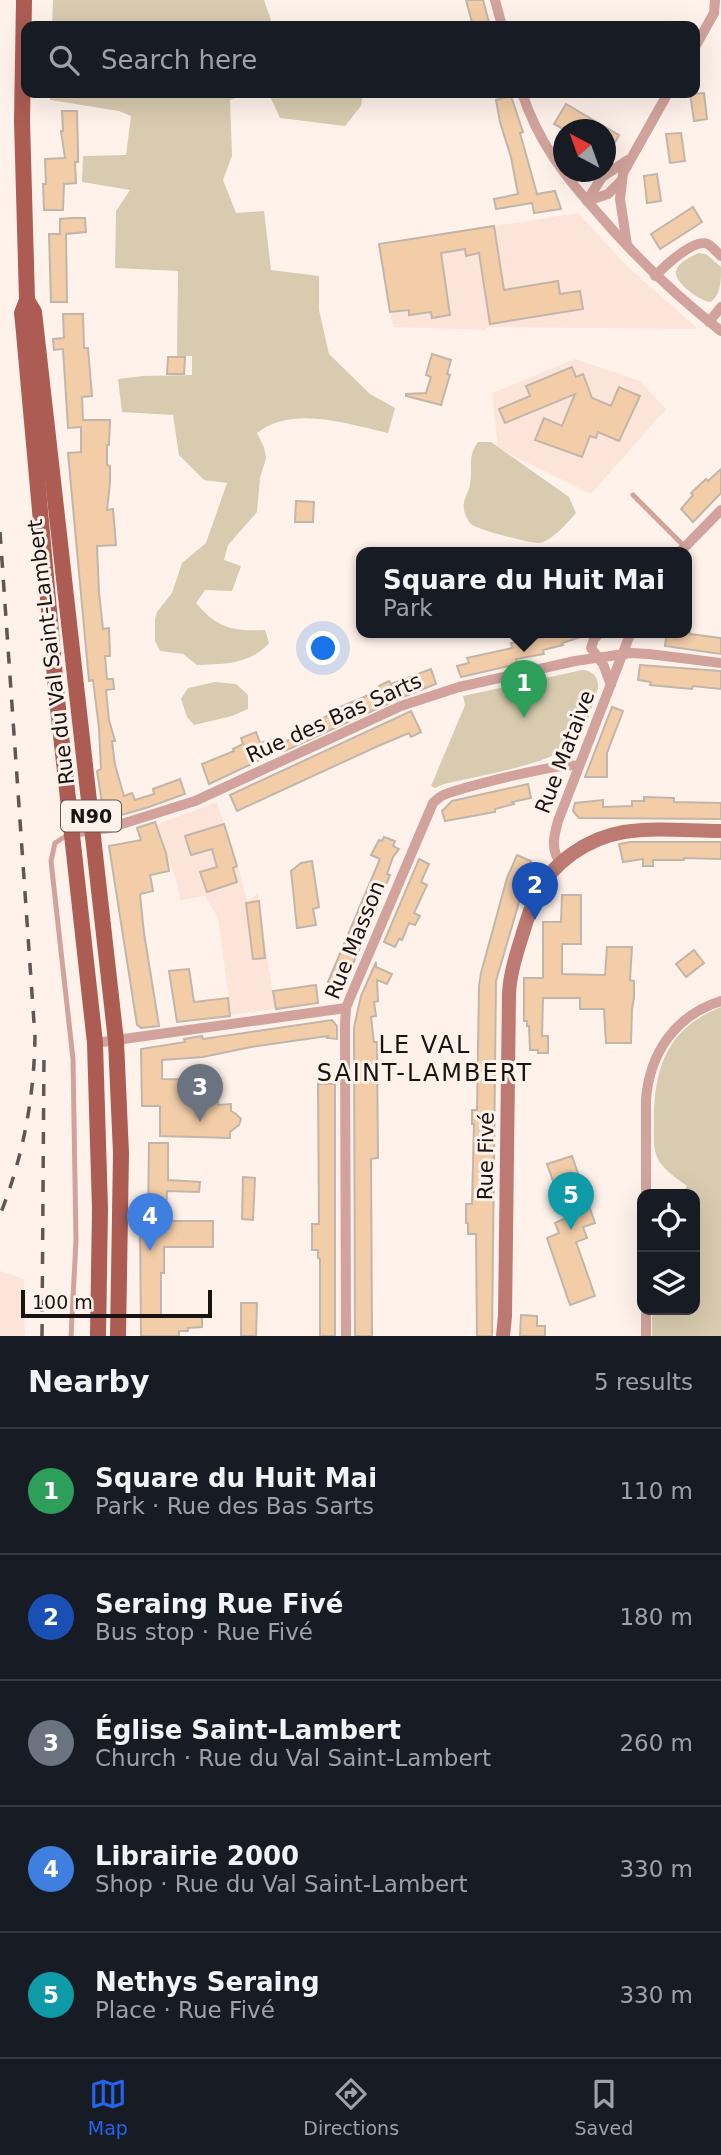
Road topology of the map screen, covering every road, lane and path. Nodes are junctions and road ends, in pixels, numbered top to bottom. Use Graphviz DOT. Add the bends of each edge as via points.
graph roads {
  1 [pos="24,0"];
  2 [pos="495,0"];
  3 [pos="715,0"];
  4 [pos="718,11"];
  5 [pos="24,21"];
  6 [pos="501,21"];
  7 [pos="700,39"];
  8 [pos="22,98"];
  9 [pos="524,98"];
  10 [pos="665,98"];
  11 [pos="553,156"];
  12 [pos="631,159"];
  13 [pos="616,168"];
  14 [pos="622,180"];
  15 [pos="572,182"];
  16 [pos="597,182"];
  17 [pos="587,201"];
  18 [pos="627,247"];
  19 [pos="721,256"];
  20 [pos="656,276"];
  21 [pos="27,300"];
  22 [pos="721,307"];
  23 [pos="709,321"];
  24 [pos="721,331"];
  25 [pos="633,495"];
  26 [pos="721,510"];
  27 [pos="680,547"];
  28 [pos="684,547"];
  29 [pos="596,638"];
  30 [pos="629,638"];
  31 [pos="622,654"];
  32 [pos="598,657"];
  33 [pos="721,663"];
  34 [pos="611,685"];
  35 [pos="579,766"];
  36 [pos="92,830"];
  37 [pos="721,831"];
  38 [pos="72,833"];
  39 [pos="561,863"];
  40 [pos="721,1001"];
  41 [pos="346,1008"];
  42 [pos="116,1041"];
  43 [pos="95,1043"];
  44 [pos="646,1189"];
  45 [pos="646,1315"];
  46 [pos="71,1336"];
  47 [pos="98,1336"];
  48 [pos="118,1336"];
  49 [pos="346,1336"];
  50 [pos="503,1336"];
  51 [pos="646,1336"];
  1 -- 5 [label="main road, Rue du Val Saint-Lambert / N90"];
  2 -- 6 [label="street"];
  3 -- 4 [label="street"];
  4 -- 7 [label="street"];
  8 -- 21 [label="main road, Rue du Val Saint-Lambert / N90"];
  9 -- 11 [label="street" via="534,126"];
  10 -- 12 [label="street"];
  12 -- 13 [label="street"];
  12 -- 14 [label="street"];
  14 -- 17 [label="street" via="608,194"];
  14 -- 18 [label="street"];
  15 -- 17 [label="street"];
  16 -- 17 [label="street"];
  17 -- 18 [label="street"];
  18 -- 20 [label="street"];
  19 -- 20 [label="street" via="699,243"];
  20 -- 23 [label="street"];
  21 -- 36 [label="main road, Rue du Val Saint-Lambert / N90" via="34,312"];
  21 -- 38 [label="main road, Rue du Val Saint-Lambert / N90" via="22,313 27,375"];
  22 -- 23 [label="street"];
  23 -- 24 [label="street"];
  25 -- 27 [label="lane"];
  26 -- 28 [label="street"];
  29 -- 32 [label="street" via="591,644"];
  30 -- 31 [label="street, Rue Mataive"];
  31 -- 32 [label="street, Rue des Bas Sarts"];
  31 -- 33 [label="street, Rue des Bas Sarts"];
  31 -- 34 [label="street, Rue Mataive"];
  32 -- 34 [label="street"];
  32 -- 36 [label="street, Rue des Bas Sarts" via="432,695 195,801"];
  34 -- 35 [label="street, Rue Mataive"];
  35 -- 39 [label="street, Rue Mataive" via="555,834 554,851"];
  35 -- 41 [label="street, Rue Masson" via="561,765 467,788 433,803"];
  36 -- 38 [label="street, Rue des Bas Sarts"];
  36 -- 42 [label="main road, Rue du Val Saint-Lambert / N90"];
  37 -- 39 [label="street, Rue Fivé" via="624,832 588,844"];
  38 -- 43 [label="main road, Rue du Val Saint-Lambert / N90"];
  38 -- 46 [label="lane" via="55,843 51,861 73,1059 76,1241"];
  39 -- 50 [label="street, Rue Fivé" via="535,898 510,981"];
  40 -- 44 [label="street" via="677,1027 652,1064 646,1098"];
  41 -- 42 [label="street"];
  41 -- 49 [label="street, Rue Masson"];
  42 -- 43 [label="street"];
  42 -- 48 [label="main road, Rue du Val Saint-Lambert / N90" via="121,1165"];
  43 -- 47 [label="main road, Rue du Val Saint-Lambert / N90"];
  45 -- 51 [label="street"];
}
